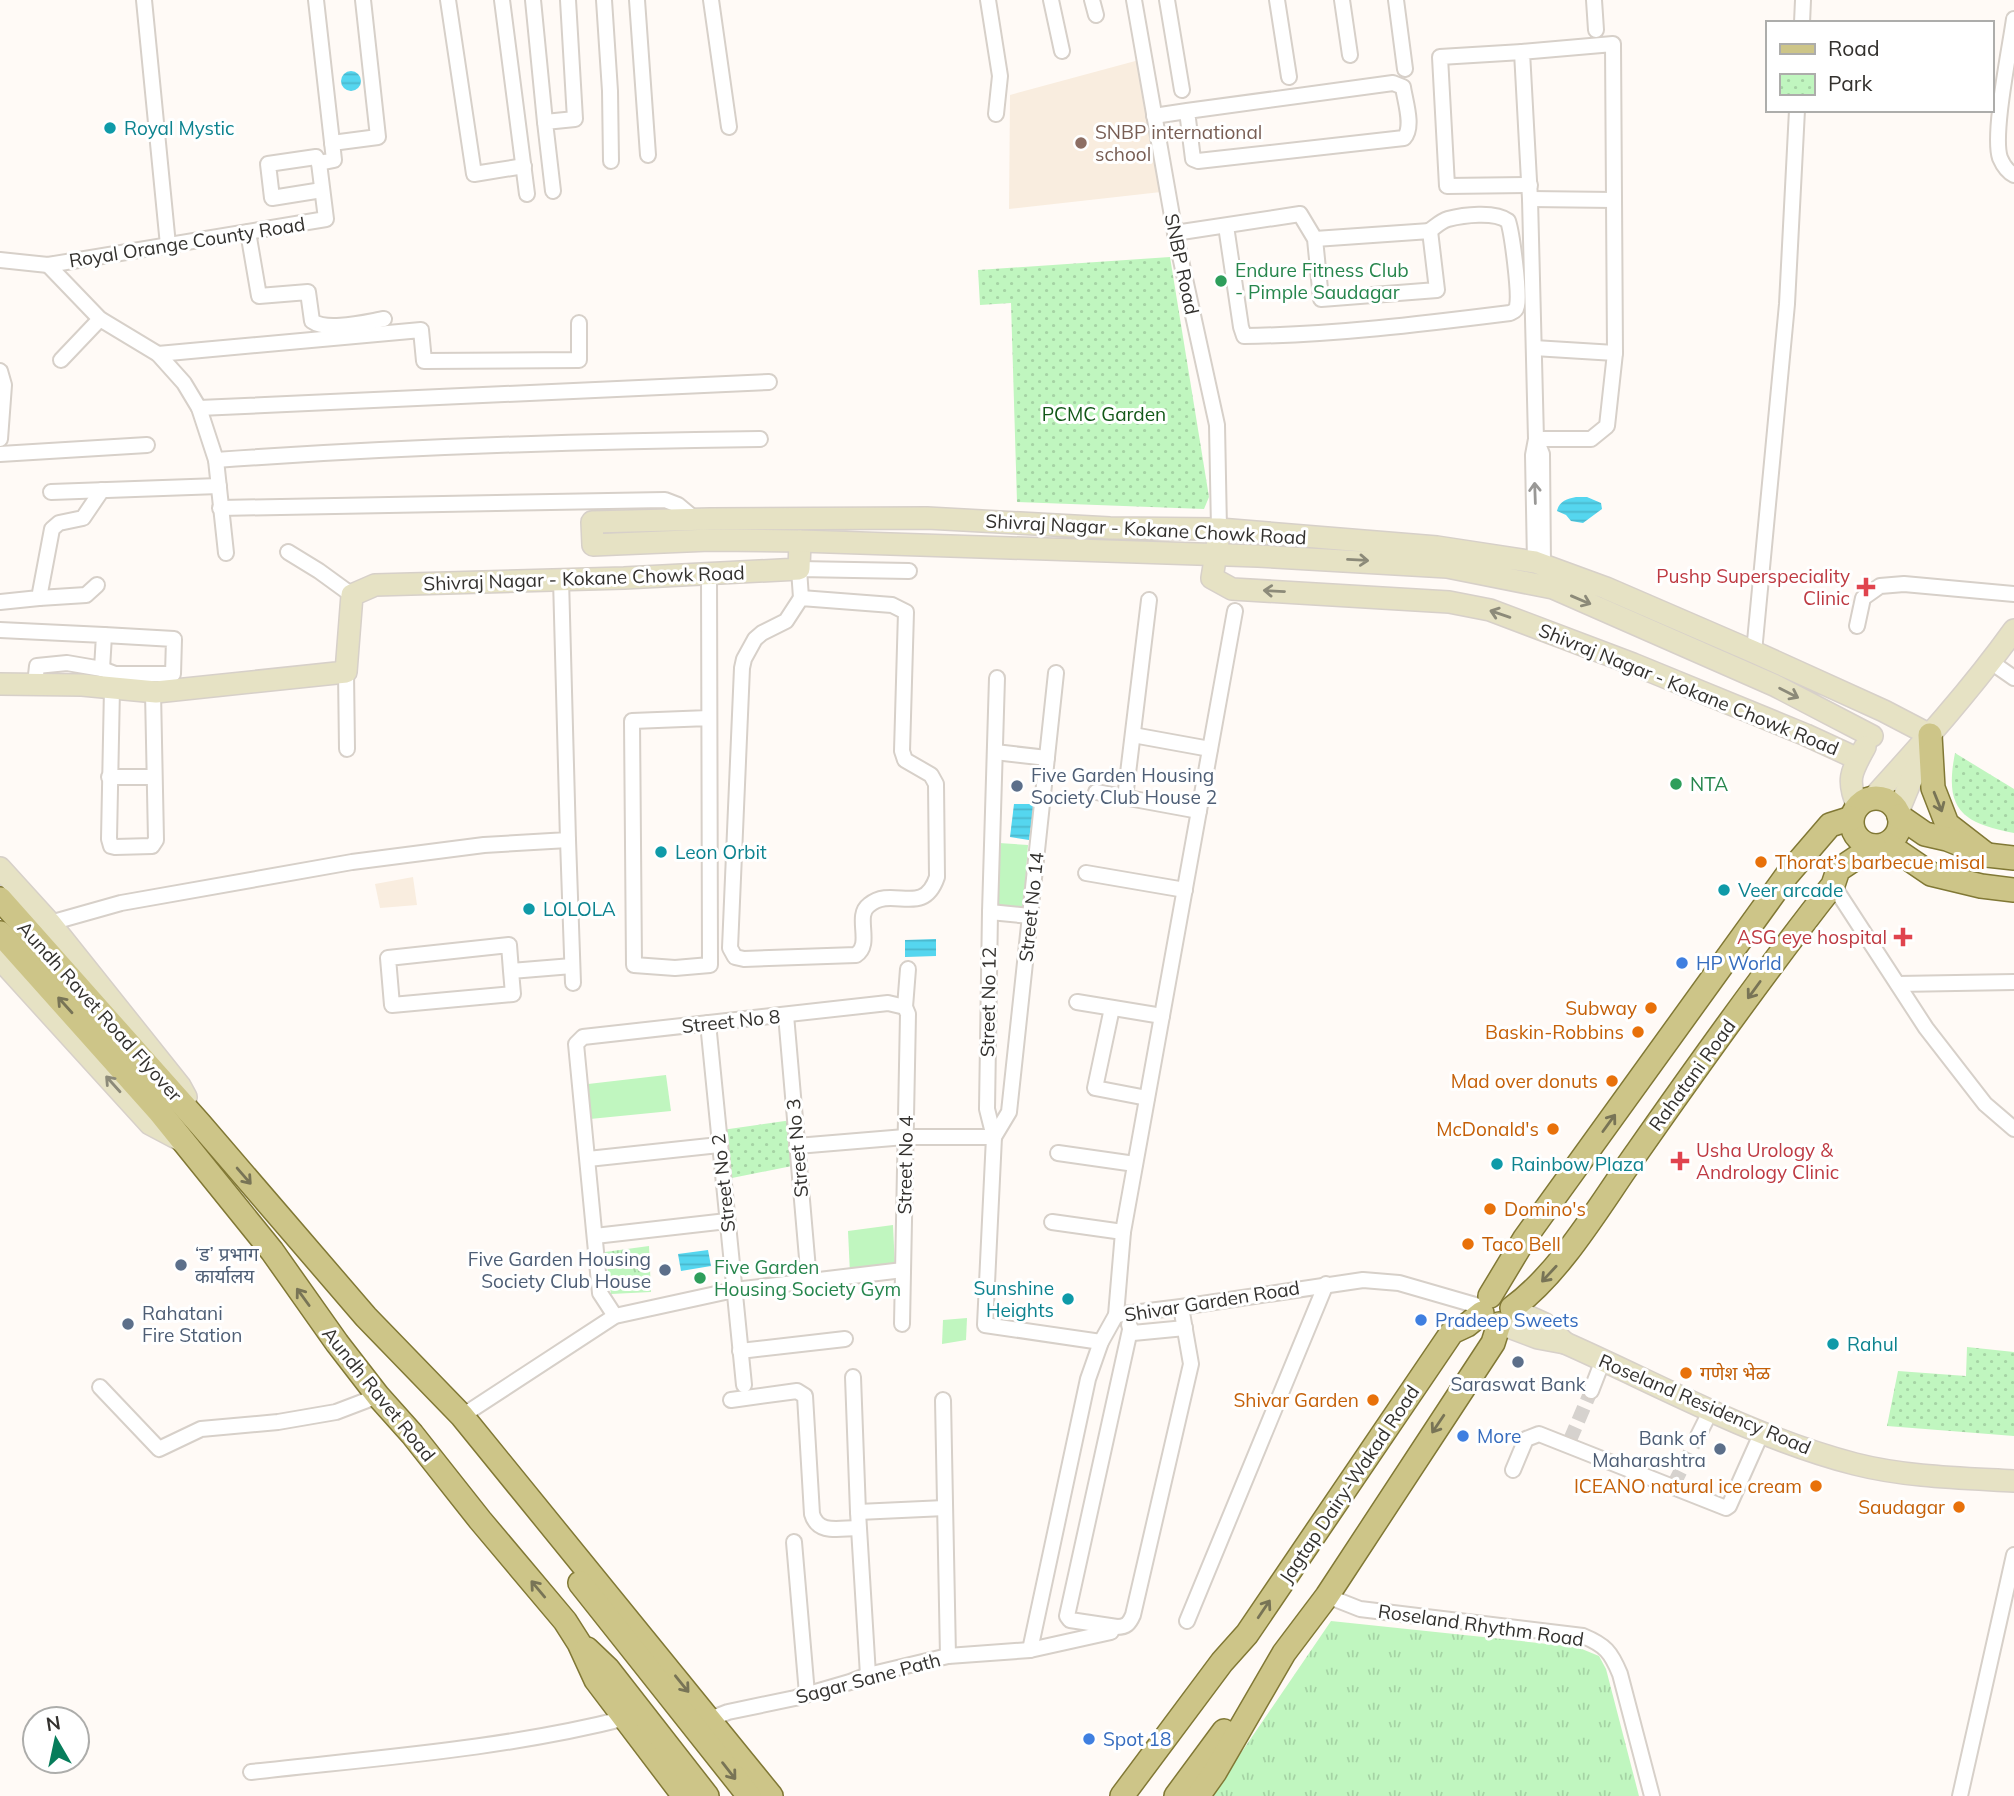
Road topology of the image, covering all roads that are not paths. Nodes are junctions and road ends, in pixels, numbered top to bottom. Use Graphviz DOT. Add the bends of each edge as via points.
graph roads {
  1 [pos="144,0"];
  2 [pos="316,0"];
  3 [pos="363,0"];
  4 [pos="447,0"];
  5 [pos="502,0"];
  6 [pos="533,0"];
  7 [pos="568,0"];
  8 [pos="604,0"];
  9 [pos="637,0"];
  10 [pos="711,0"];
  11 [pos="988,0"];
  12 [pos="1051,0"];
  13 [pos="1092,0"];
  14 [pos="1134,0"];
  15 [pos="1167,0"];
  16 [pos="1277,0"];
  17 [pos="1342,0"];
  18 [pos="1396,0"];
  19 [pos="1594,0"];
  20 [pos="1803,0"];
  21 [pos="1096,15"];
  22 [pos="2014,19"];
  23 [pos="1802,21"];
  24 [pos="1596,30"];
  25 [pos="1062,51"];
  26 [pos="1522,52"];
  27 [pos="1350,55"];
  28 [pos="1405,69"];
  29 [pos="1289,77"];
  30 [pos="1182,90"];
  31 [pos="1187,111"];
  32 [pos="1797,112"];
  33 [pos="996,114"];
  34 [pos="1154,116"];
  35 [pos="545,122"];
  36 [pos="729,127"];
  37 [pos="332,143"];
  38 [pos="648,155"];
  39 [pos="611,161"];
  40 [pos="319,163"];
  41 [pos="524,166"];
  42 [pos="2014,175"];
  43 [pos="322,190"];
  44 [pos="553,191"];
  45 [pos="1530,192"];
  46 [pos="527,194"];
  47 [pos="1614,200"];
  48 [pos="1226,226"];
  49 [pos="1429,231"];
  50 [pos="248,232"];
  51 [pos="1175,233"];
  52 [pos="1315,239"];
  53 [pos="168,245"];
  54 [pos="0,260"];
  55 [pos="48,265"];
  56 [pos="100,319"];
  57 [pos="384,319"];
  58 [pos="579,323"];
  59 [pos="1534,348"];
  60 [pos="1615,353"];
  61 [pos="158,354"];
  62 [pos="61,360"];
  63 [pos="0,374"];
  64 [pos="769,382"];
  65 [pos="199,408"];
  66 [pos="0,439"];
  67 [pos="760,439"];
  68 [pos="1536,439"];
  69 [pos="147,445"];
  70 [pos="0,454"];
  71 [pos="216,460"];
  72 [pos="219,486"];
  73 [pos="102,490"];
  74 [pos="51,492"];
  75 [pos="220,508"];
  76 [pos="705,526"];
  77 [pos="1219,529"];
  78 [pos="800,541"];
  79 [pos="288,552"];
  80 [pos="226,553"];
  81 [pos="1217,555"];
  82 [pos="1539,563"];
  83 [pos="799,569"];
  84 [pos="909,571"];
  85 [pos="709,574"];
  86 [pos="561,579"];
  87 [pos="97,585"];
  88 [pos="2014,594"];
  89 [pos="352,595"];
  90 [pos="39,598"];
  91 [pos="801,598"];
  92 [pos="1149,600"];
  93 [pos="0,602"];
  94 [pos="1235,611"];
  95 [pos="1857,625"];
  96 [pos="0,630"];
  97 [pos="2014,630"];
  98 [pos="104,635"];
  99 [pos="1754,652"];
  100 [pos="1991,662"];
  101 [pos="346,672"];
  102 [pos="1056,673"];
  103 [pos="107,678"];
  104 [pos="997,678"];
  105 [pos="2014,678"];
  106 [pos="0,684"];
  107 [pos="153,692"];
  108 [pos="1884,711"];
  109 [pos="709,718"];
  110 [pos="1133,735"];
  111 [pos="1930,735"];
  112 [pos="1871,736"];
  113 [pos="347,749"];
  114 [pos="1210,749"];
  115 [pos="995,752"];
  116 [pos="1047,758"];
  117 [pos="1858,759"];
  118 [pos="109,777"];
  119 [pos="154,778"];
  120 [pos="1096,792"];
  121 [pos="1125,798"];
  122 [pos="1861,808"];
  123 [pos="1199,811"];
  124 [pos="1898,814"];
  125 [pos="568,840"];
  126 [pos="1880,845"];
  127 [pos="1987,855"];
  128 [pos="2014,858"];
  129 [pos="0,868"];
  130 [pos="1086,873"];
  131 [pos="1833,885"];
  132 [pos="1185,890"];
  133 [pos="2014,890"];
  134 [pos="0,899"];
  135 [pos="990,912"];
  136 [pos="1030,915"];
  137 [pos="50,923"];
  138 [pos="0,933"];
  139 [pos="0,959"];
  140 [pos="572,966"];
  141 [pos="908,970"];
  142 [pos="511,971"];
  143 [pos="2014,982"];
  144 [pos="573,983"];
  145 [pos="1898,984"];
  146 [pos="1077,1002"];
  147 [pos="905,1007"];
  148 [pos="1112,1008"];
  149 [pos="786,1015"];
  150 [pos="1162,1016"];
  151 [pos="708,1023"];
  152 [pos="1147,1098"];
  153 [pos="167,1104"];
  154 [pos="200,1124"];
  155 [pos="2014,1129"];
  156 [pos="905,1137"];
  157 [pos="994,1137"];
  158 [pos="184,1142"];
  159 [pos="719,1145"];
  160 [pos="797,1146"];
  161 [pos="1058,1153"];
  162 [pos="588,1159"];
  163 [pos="1135,1164"];
  164 [pos="727,1221"];
  165 [pos="1052,1222"];
  166 [pos="1123,1232"];
  167 [pos="595,1236"];
  168 [pos="903,1270"];
  169 [pos="809,1281"];
  170 [pos="1326,1284"];
  171 [pos="734,1290"];
  172 [pos="1181,1307"];
  173 [pos="1497,1308"];
  174 [pos="1123,1314"];
  175 [pos="615,1316"];
  176 [pos="366,1317"];
  177 [pos="902,1324"];
  178 [pos="1185,1328"];
  179 [pos="1130,1330"];
  180 [pos="845,1339"];
  181 [pos="1101,1342"];
  182 [pos="740,1351"];
  183 [pos="1604,1360"];
  184 [pos="853,1377"];
  185 [pos="744,1385"];
  186 [pos="100,1387"];
  187 [pos="1591,1391"];
  188 [pos="378,1396"];
  189 [pos="731,1400"];
  190 [pos="943,1400"];
  191 [pos="1712,1410"];
  192 [pos="462,1416"];
  193 [pos="1762,1432"];
  194 [pos="1698,1436"];
  195 [pos="1513,1470"];
  196 [pos="2014,1481"];
  197 [pos="945,1508"];
  198 [pos="858,1511"];
  199 [pos="858,1528"];
  200 [pos="794,1542"];
  201 [pos="2014,1555"];
  202 [pos="1327,1596"];
  203 [pos="1187,1621"];
  204 [pos="621,1626"];
  205 [pos="1111,1632"];
  206 [pos="579,1643"];
  207 [pos="1030,1650"];
  208 [pos="1284,1653"];
  209 [pos="948,1656"];
  210 [pos="1222,1662"];
  211 [pos="868,1675"];
  212 [pos="807,1694"];
  213 [pos="626,1718"];
  214 [pos="710,1719"];
  215 [pos="251,1772"];
  216 [pos="684,1796"];
  217 [pos="707,1796"];
  218 [pos="749,1796"];
  219 [pos="771,1796"];
  220 [pos="1122,1796"];
  221 [pos="1135,1796"];
  222 [pos="1176,1796"];
  223 [pos="1198,1796"];
  224 [pos="1652,1796"];
  225 [pos="1960,1796"];
  1 -- 53 [label="street"];
  2 -- 37 [label="street"];
  3 -- 37 [label="street" via="378,137"];
  4 -- 41 [label="street" via="474,174"];
  5 -- 41 [label="street"];
  6 -- 35 [label="street"];
  7 -- 35 [label="street" via="575,119"];
  8 -- 39 [label="street"];
  9 -- 38 [label="street"];
  10 -- 36 [label="street"];
  11 -- 33 [label="street" via="1000,76"];
  12 -- 25 [label="street"];
  13 -- 21 [label="street"];
  14 -- 34 [label="street, SNBP Road"];
  15 -- 30 [label="street"];
  16 -- 29 [label="street"];
  17 -- 27 [label="street"];
  18 -- 28 [label="street"];
  19 -- 24 [label="street"];
  20 -- 23 [label="street"];
  22 -- 42 [label="street" via="1999,122 2000,158"];
  26 -- 45 [label="street"];
  26 -- 45 [label="street" via="1440,57 1445,152 1447,186"];
  26 -- 47 [label="street" via="1613,44"];
  31 -- 31 [label="street" via="1393,83 1403,87 1408,134 1198,161 1191,152"];
  31 -- 34 [label="street"];
  32 -- 99 [label="street" via="1787,304"];
  34 -- 51 [label="street, SNBP Road"];
  35 -- 44 [label="street"];
  37 -- 40 [label="street" via="334,160"];
  40 -- 43 [label="street"];
  40 -- 43 [label="street" via="317,158 268,164 272,198"];
  41 -- 46 [label="street"];
  43 -- 50 [label="street, Royal Orange County Road" via="326,219"];
  45 -- 47 [label="street"];
  45 -- 59 [label="street"];
  47 -- 60 [label="street"];
  48 -- 49 [label="street" via="1244,337 1514,311 1516,284 1508,221 1492,214 1446,219"];
  48 -- 51 [label="street"];
  48 -- 52 [label="street" via="1300,214"];
  49 -- 52 [label="street"];
  49 -- 52 [label="street" via="1437,290 1321,299"];
  50 -- 53 [label="street, Royal Orange County Road"];
  50 -- 57 [label="street" via="259,296 308,292 316,324"];
  51 -- 77 [label="street, SNBP Road" via="1217,425"];
  53 -- 55 [label="street, Royal Orange County Road"];
  54 -- 55 [label="street, Royal Orange County Road"];
  55 -- 56 [label="street"];
  56 -- 61 [label="street"];
  56 -- 62 [label="street"];
  58 -- 61 [label="street" via="579,360 424,361 421,330"];
  59 -- 60 [label="street"];
  59 -- 68 [label="street"];
  60 -- 68 [label="street" via="1607,426 1591,439"];
  61 -- 65 [label="street"];
  63 -- 66 [label="street" via="4,385"];
  64 -- 65 [label="street"];
  65 -- 71 [label="street"];
  67 -- 71 [label="street" via="582,441"];
  68 -- 82 [label="street" via="1542,454"];
  69 -- 70 [label="street"];
  71 -- 72 [label="street"];
  72 -- 73 [label="street"];
  72 -- 75 [label="street"];
  73 -- 74 [label="street"];
  73 -- 90 [label="street" via="83,518 52,529"];
  75 -- 76 [label="street" via="665,500"];
  75 -- 80 [label="street"];
  76 -- 77 [label="street, Shivraj Nagar - Kokane Chowk Road" via="786,519 927,518"];
  76 -- 78 [label="street, Shivraj Nagar - Kokane Chowk Road"];
  77 -- 81 [label="street"];
  77 -- 82 [label="street, Shivraj Nagar - Kokane Chowk Road" via="1437,547"];
  78 -- 81 [label="street, Shivraj Nagar - Kokane Chowk Road"];
  78 -- 83 [label="street"];
  79 -- 89 [label="street"];
  81 -- 112 [label="street, Shivraj Nagar - Kokane Chowk Road, one-way" via="1447,567 1553,588 1776,686"];
  117 -- 81 [label="street, Shivraj Nagar - Kokane Chowk Road, one-way" via="1609,654 1490,610 1389,597 1232,589 1212,578"];
  82 -- 99 [label="street, Shivraj Nagar - Kokane Chowk Road"];
  83 -- 84 [label="street"];
  83 -- 85 [label="street, Shivraj Nagar - Kokane Chowk Road"];
  83 -- 91 [label="street"];
  85 -- 86 [label="street, Shivraj Nagar - Kokane Chowk Road"];
  85 -- 109 [label="street"];
  86 -- 89 [label="street, Shivraj Nagar - Kokane Chowk Road" via="375,585"];
  86 -- 125 [label="street"];
  87 -- 90 [label="street" via="86,595"];
  88 -- 95 [label="street" via="1924,584 1880,586 1863,598"];
  89 -- 101 [label="street"];
  90 -- 93 [label="street"];
  91 -- 91 [label="street" via="892,605 906,612 902,751 905,760 932,775 936,784 937,877 933,891 924,897 869,905 864,910 863,947 856,955 744,959 734,957 730,948 742,668 755,639 786,621"];
  92 -- 110 [label="street"];
  94 -- 114 [label="street"];
  96 -- 98 [label="street"];
  97 -- 100 [label="street"];
  98 -- 103 [label="street"];
  98 -- 103 [label="street" via="174,639 173,674 115,674"];
  99 -- 108 [label="street, Shivraj Nagar - Kokane Chowk Road"];
  100 -- 105 [label="street"];
  100 -- 111 [label="street"];
  101 -- 107 [label="street"];
  101 -- 113 [label="street"];
  102 -- 116 [label="street, Street No 14"];
  103 -- 106 [label="street"];
  103 -- 107 [label="street"];
  103 -- 118 [label="street"];
  104 -- 115 [label="street, Street No 12"];
  107 -- 119 [label="street"];
  108 -- 111 [label="street, Shivraj Nagar - Kokane Chowk Road"];
  108 -- 112 [label="street"];
  109 -- 109 [label="street" via="710,965 634,965 632,720"];
  110 -- 114 [label="street"];
  110 -- 121 [label="street"];
  111 -- 122 [label="street"];
  111 -- 124 [label="street"];
  111 -- 127 [label="main road, one-way" via="1933,788 1947,824"];
  112 -- 117 [label="street"];
  114 -- 123 [label="street"];
  115 -- 116 [label="street"];
  115 -- 135 [label="street, Street No 12"];
  116 -- 136 [label="street, Street No 14"];
  117 -- 122 [label="street" via="1850,780"];
  118 -- 119 [label="street"];
  118 -- 119 [label="street" via="109,839 115,848 155,844"];
  120 -- 121 [label="street"];
  121 -- 123 [label="street"];
  122 -- 124 [label="main road" via="1887,801"];
  122 -- 126 [label="main road" via="1856,835 1865,844"];
  173 -- 122 [label="main road, Rahatani Road, one-way" via="1787,875 1830,825"];
  123 -- 132 [label="street"];
  124 -- 126 [label="main road" via="1899,830"];
  124 -- 127 [label="main road" via="1925,834"];
  125 -- 137 [label="street" via="484,845 352,862 121,903"];
  125 -- 140 [label="street"];
  126 -- 131 [label="main road, Rahatani Road" via="1838,870"];
  126 -- 133 [label="main road" via="1931,874"];
  127 -- 128 [label="main road"];
  129 -- 137 [label="street"];
  130 -- 132 [label="street"];
  131 -- 145 [label="street"];
  131 -- 173 [label="main road, Rahatani Road, one-way" via="1559,1262 1526,1298"];
  132 -- 150 [label="street"];
  134 -- 153 [label="main road, Aundh Ravet Road Flyover"];
  135 -- 136 [label="street"];
  135 -- 157 [label="street, Street No 12" via="987,1109"];
  136 -- 157 [label="street, Street No 14" via="1009,1112"];
  137 -- 154 [label="street" via="180,1086"];
  153 -- 138 [label="main road, Aundh Ravet Road Flyover, one-way"];
  158 -- 139 [label="street, one-way" via="150,1124"];
  140 -- 142 [label="street"];
  140 -- 144 [label="street"];
  141 -- 147 [label="street, Street No 4"];
  142 -- 142 [label="street" via="509,945 388,958 392,1005 513,994"];
  143 -- 145 [label="street"];
  145 -- 155 [label="street" via="1985,1104"];
  146 -- 148 [label="street"];
  147 -- 149 [label="street, Street No 8" via="888,1003"];
  147 -- 156 [label="street, Street No 4"];
  148 -- 150 [label="street"];
  148 -- 152 [label="street" via="1095,1088"];
  149 -- 151 [label="street, Street No 8"];
  149 -- 160 [label="street, Street No 3"];
  150 -- 152 [label="street"];
  151 -- 159 [label="street, Street No 2"];
  151 -- 162 [label="street, Street No 8" via="583,1037 576,1044"];
  152 -- 163 [label="street"];
  153 -- 154 [label="main road, Aundh Ravet Road Flyover"];
  153 -- 158 [label="main road, Aundh Ravet Road Flyover"];
  154 -- 176 [label="main road, Aundh Ravet Road, one-way"];
  156 -- 157 [label="street"];
  156 -- 160 [label="street"];
  156 -- 168 [label="street, Street No 4"];
  157 -- 181 [label="street, Street No 12" via="985,1325"];
  188 -- 158 [label="main road, Aundh Ravet Road, one-way" via="272,1251"];
  159 -- 162 [label="street"];
  159 -- 164 [label="street, Street No 2"];
  160 -- 169 [label="street, Street No 3"];
  161 -- 163 [label="street"];
  162 -- 167 [label="street"];
  163 -- 166 [label="street"];
  164 -- 167 [label="street"];
  164 -- 171 [label="street, Street No 2"];
  165 -- 166 [label="street"];
  166 -- 174 [label="street"];
  167 -- 175 [label="street" via="600,1293"];
  168 -- 169 [label="street"];
  168 -- 177 [label="street, Street No 4"];
  169 -- 171 [label="street"];
  170 -- 172 [label="street, Shivar Garden Road"];
  170 -- 173 [label="street, Shivar Garden Road" via="1399,1283"];
  170 -- 203 [label="street"];
  171 -- 175 [label="street"];
  171 -- 182 [label="street, Street No 2"];
  172 -- 174 [label="street, Shivar Garden Road"];
  172 -- 178 [label="street"];
  173 -- 183 [label="street, Roseland Residency Road" via="1545,1324 1565,1343"];
  173 -- 202 [label="main road, one-way" via="1493,1343"];
  210 -- 173 [label="main road, Jagtap Dairy-Wakad Road, one-way" via="1247,1634 1452,1332"];
  174 -- 179 [label="street"];
  174 -- 181 [label="street, Shivar Garden Road"];
  175 -- 192 [label="street"];
  176 -- 192 [label="main road, Aundh Ravet Road"];
  176 -- 204 [label="main road, Aundh Ravet Road" via="378,1350 463,1440"];
  178 -- 179 [label="street"];
  178 -- 179 [label="street" via="1191,1364 1133,1615 1130,1623 1117,1627 1067,1616"];
  180 -- 182 [label="street"];
  181 -- 207 [label="street, Shivar Garden Road" via="1088,1379"];
  182 -- 185 [label="street, Street No 2"];
  183 -- 187 [label="street"];
  183 -- 191 [label="street, Roseland Residency Road"];
  184 -- 198 [label="street"];
  186 -- 188 [label="street" via="159,1449 201,1429 336,1412"];
  206 -- 188 [label="main road, Aundh Ravet Road, one-way"];
  189 -- 199 [label="street" via="803,1393 815,1523 822,1529"];
  190 -- 197 [label="street"];
  191 -- 193 [label="street, Roseland Residency Road"];
  191 -- 194 [label="street"];
  192 -- 204 [label="main road, Aundh Ravet Road"];
  193 -- 195 [label="street" via="1729,1506 1722,1508 1569,1442 1539,1434 1526,1439"];
  193 -- 196 [label="street, Roseland Residency Road" via="1857,1465 1930,1476"];
  197 -- 198 [label="street"];
  197 -- 209 [label="street"];
  198 -- 199 [label="street"];
  199 -- 211 [label="street"];
  200 -- 212 [label="street"];
  201 -- 225 [label="street"];
  202 -- 208 [label="main road"];
  202 -- 224 [label="street, Roseland Rhythm Road" via="1360,1609 1583,1636 1602,1644 1620,1674"];
  204 -- 214 [label="main road, Aundh Ravet Road, one-way"];
  204 -- 218 [label="main road, one-way"];
  205 -- 207 [label="street, Sagar Sane Path"];
  206 -- 213 [label="main road" via="596,1680"];
  206 -- 217 [label="main road" via="608,1669"];
  207 -- 209 [label="street, Sagar Sane Path"];
  208 -- 222 [label="main road"];
  208 -- 223 [label="main road"];
  209 -- 211 [label="street, Sagar Sane Path"];
  210 -- 220 [label="main road, Jagtap Dairy-Wakad Road"];
  210 -- 221 [label="main road, Jagtap Dairy-Wakad Road" via="1203,1705"];
  211 -- 212 [label="street, Sagar Sane Path"];
  212 -- 214 [label="street, Sagar Sane Path"];
  213 -- 215 [label="street" via="575,1731"];
  213 -- 216 [label="main road"];
  214 -- 219 [label="main road, Aundh Ravet Road"];
}
